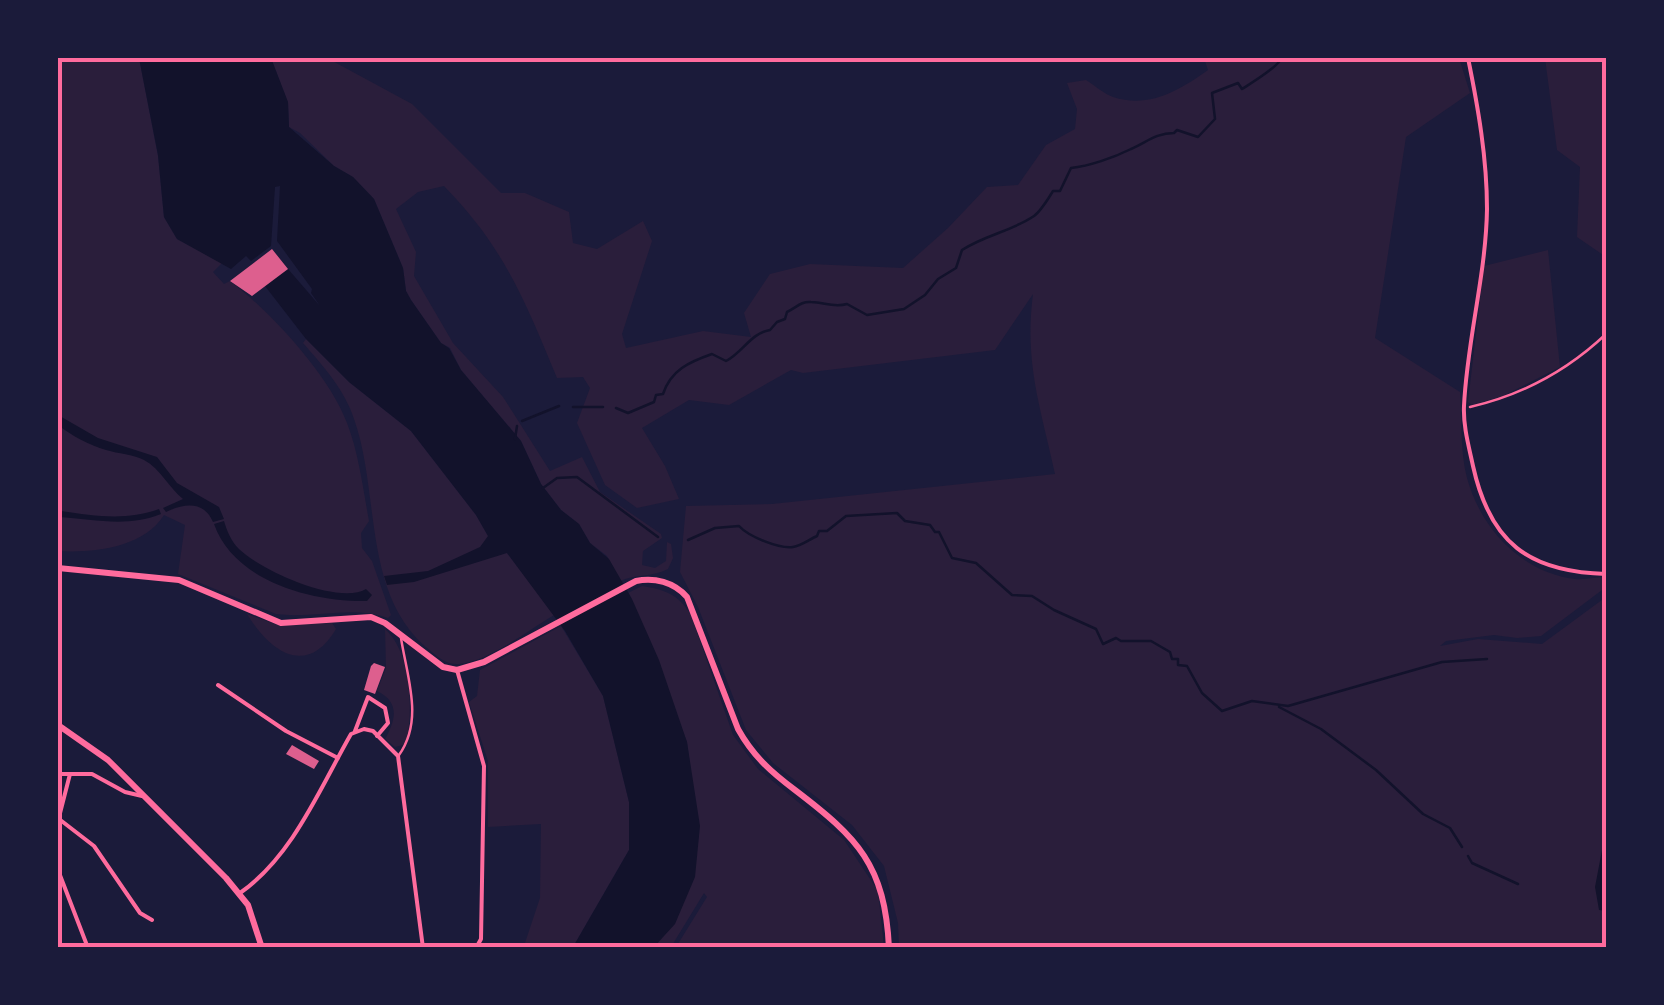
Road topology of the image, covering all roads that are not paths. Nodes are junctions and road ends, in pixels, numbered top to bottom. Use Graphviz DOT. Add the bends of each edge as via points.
graph roads {
  1 [pos="1468,58"];
  2 [pos="58,568"];
  3 [pos="1606,574"];
  4 [pos="400,636"];
  5 [pos="457,670"];
  6 [pos="218,685"];
  7 [pos="58,724"];
  8 [pos="355,731"];
  9 [pos="377,736"];
  10 [pos="398,756"];
  11 [pos="338,758"];
  12 [pos="58,774"];
  13 [pos="70,774"];
  14 [pos="144,795"];
  15 [pos="58,820"];
  16 [pos="58,870"];
  17 [pos="240,893"];
  18 [pos="152,920"];
  19 [pos="88,948"];
  20 [pos="262,948"];
  21 [pos="423,948"];
  22 [pos="476,948"];
  23 [pos="890,948"];
  1 -- 3 [label="street" via="1487,211 1464,408 1478,489 1486,512 1522,552 1571,573"];
  2 -- 4 [label="main road" via="179,580 281,622 371,617"];
  4 -- 5 [label="main road"];
  4 -- 10 [label="street" via="412,727"];
  5 -- 22 [label="street" via="484,766"];
  5 -- 23 [label="main road" via="628,585 669,584 687,597 749,749 844,829 870,860 884,899"];
  6 -- 11 [label="street"];
  7 -- 14 [label="main road"];
  8 -- 9 [label="street"];
  8 -- 9 [label="street" via="368,697 385,708 388,723"];
  8 -- 11 [label="street"];
  9 -- 10 [label="street"];
  10 -- 21 [label="street"];
  11 -- 17 [label="street" via="280,854"];
  12 -- 13 [label="street"];
  13 -- 14 [label="street" via="92,774"];
  13 -- 15 [label="street"];
  14 -- 17 [label="main road"];
  15 -- 18 [label="street" via="94,846 140,913"];
  16 -- 19 [label="street"];
  17 -- 20 [label="main road"];
}
